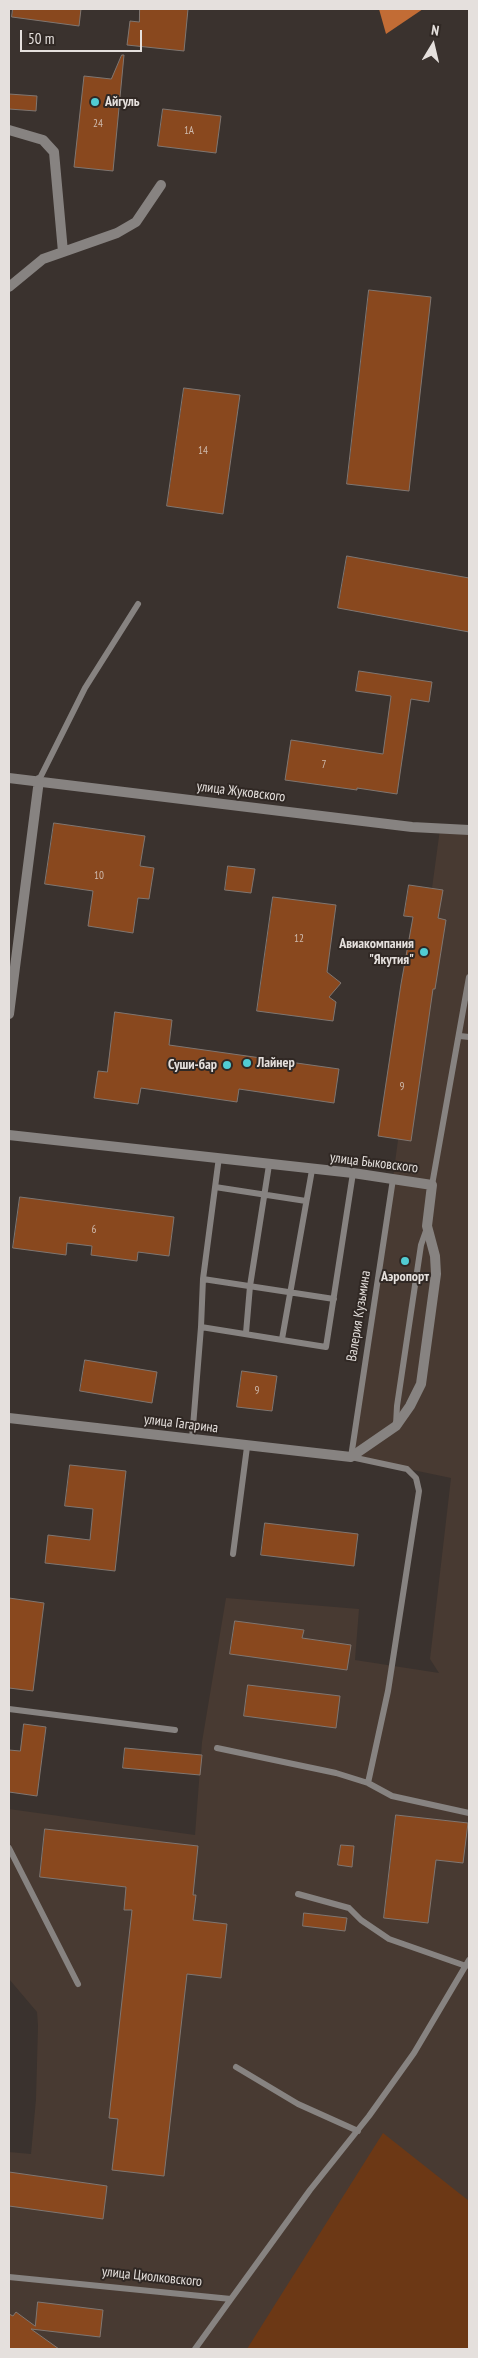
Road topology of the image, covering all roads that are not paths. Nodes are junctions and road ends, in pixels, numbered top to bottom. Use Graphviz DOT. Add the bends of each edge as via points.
graph roads {
  1 [pos="9,130"];
  2 [pos="161,185"];
  3 [pos="63,252"];
  4 [pos="9,287"];
  5 [pos="138,604"];
  6 [pos="9,778"];
  7 [pos="39,780"];
  8 [pos="469,830"];
  9 [pos="469,977"];
  10 [pos="9,1014"];
  11 [pos="460,1036"];
  12 [pos="469,1037"];
  13 [pos="9,1134"];
  14 [pos="219,1157"];
  15 [pos="269,1165"];
  16 [pos="312,1170"];
  17 [pos="353,1173"];
  18 [pos="393,1179"];
  19 [pos="432,1184"];
  20 [pos="215,1187"];
  21 [pos="264,1194"];
  22 [pos="306,1201"];
  23 [pos="427,1226"];
  24 [pos="203,1279"];
  25 [pos="250,1286"];
  26 [pos="334,1299"];
  27 [pos="201,1327"];
  28 [pos="246,1333"];
  29 [pos="282,1339"];
  30 [pos="9,1418"];
  31 [pos="396,1426"];
  32 [pos="192,1439"];
  33 [pos="247,1447"];
  34 [pos="351,1457"];
  35 [pos="233,1554"];
  36 [pos="9,1709"];
  37 [pos="175,1730"];
  38 [pos="217,1748"];
  39 [pos="368,1783"];
  40 [pos="469,1813"];
  41 [pos="9,1848"];
  42 [pos="298,1894"];
  43 [pos="468,1963"];
  44 [pos="78,1984"];
  45 [pos="236,2067"];
  46 [pos="358,2131"];
  47 [pos="9,2277"];
  48 [pos="231,2299"];
  49 [pos="195,2349"];
  1 -- 3 [label="street" via="43,140 54,152"];
  2 -- 3 [label="street" via="136,222 118,233"];
  3 -- 4 [label="street" via="43,259"];
  5 -- 7 [label="lane" via="85,688"];
  6 -- 7 [label="street, улица Жуковского"];
  7 -- 8 [label="street, улица Жуковского" via="412,827"];
  7 -- 10 [label="street"];
  9 -- 11 [label="lane"];
  11 -- 12 [label="lane"];
  11 -- 19 [label="lane"];
  13 -- 14 [label="street, улица Быковского"];
  14 -- 15 [label="street, улица Быковского"];
  14 -- 20 [label="lane"];
  15 -- 16 [label="street, улица Быковского"];
  15 -- 21 [label="lane"];
  16 -- 17 [label="street, улица Быковского"];
  16 -- 22 [label="lane"];
  17 -- 18 [label="street, улица Быковского"];
  17 -- 26 [label="lane"];
  18 -- 19 [label="street, улица Быковского"];
  18 -- 34 [label="lane, Валерия Кузьмина"];
  19 -- 23 [label="street, улица Быковского"];
  20 -- 21 [label="lane"];
  20 -- 24 [label="lane"];
  21 -- 22 [label="lane"];
  21 -- 25 [label="lane"];
  22 -- 29 [label="lane"];
  23 -- 31 [label="lane" via="421,1246"];
  23 -- 31 [label="street, улица Быковского" via="436,1274 425,1362 421,1384"];
  24 -- 25 [label="lane"];
  24 -- 27 [label="lane"];
  25 -- 26 [label="lane"];
  25 -- 28 [label="lane"];
  26 -- 29 [label="lane" via="326,1346"];
  27 -- 28 [label="lane"];
  27 -- 32 [label="lane"];
  28 -- 29 [label="lane"];
  30 -- 32 [label="street, улица Гагарина"];
  31 -- 34 [label="street, улица Быковского"];
  32 -- 33 [label="street, улица Гагарина"];
  33 -- 34 [label="street, улица Гагарина"];
  33 -- 35 [label="lane"];
  34 -- 39 [label="lane" via="407,1469 416,1478 419,1490 388,1691"];
  36 -- 37 [label="lane"];
  38 -- 39 [label="lane" via="336,1773"];
  39 -- 40 [label="lane" via="392,1796"];
  41 -- 44 [label="lane"];
  42 -- 43 [label="lane" via="349,1908 389,1939"];
  43 -- 46 [label="lane" via="414,2053"];
  45 -- 46 [label="lane" via="298,2104"];
  46 -- 48 [label="lane" via="310,2190"];
  47 -- 48 [label="lane, улица Циолковского"];
  48 -- 49 [label="lane"];
}
